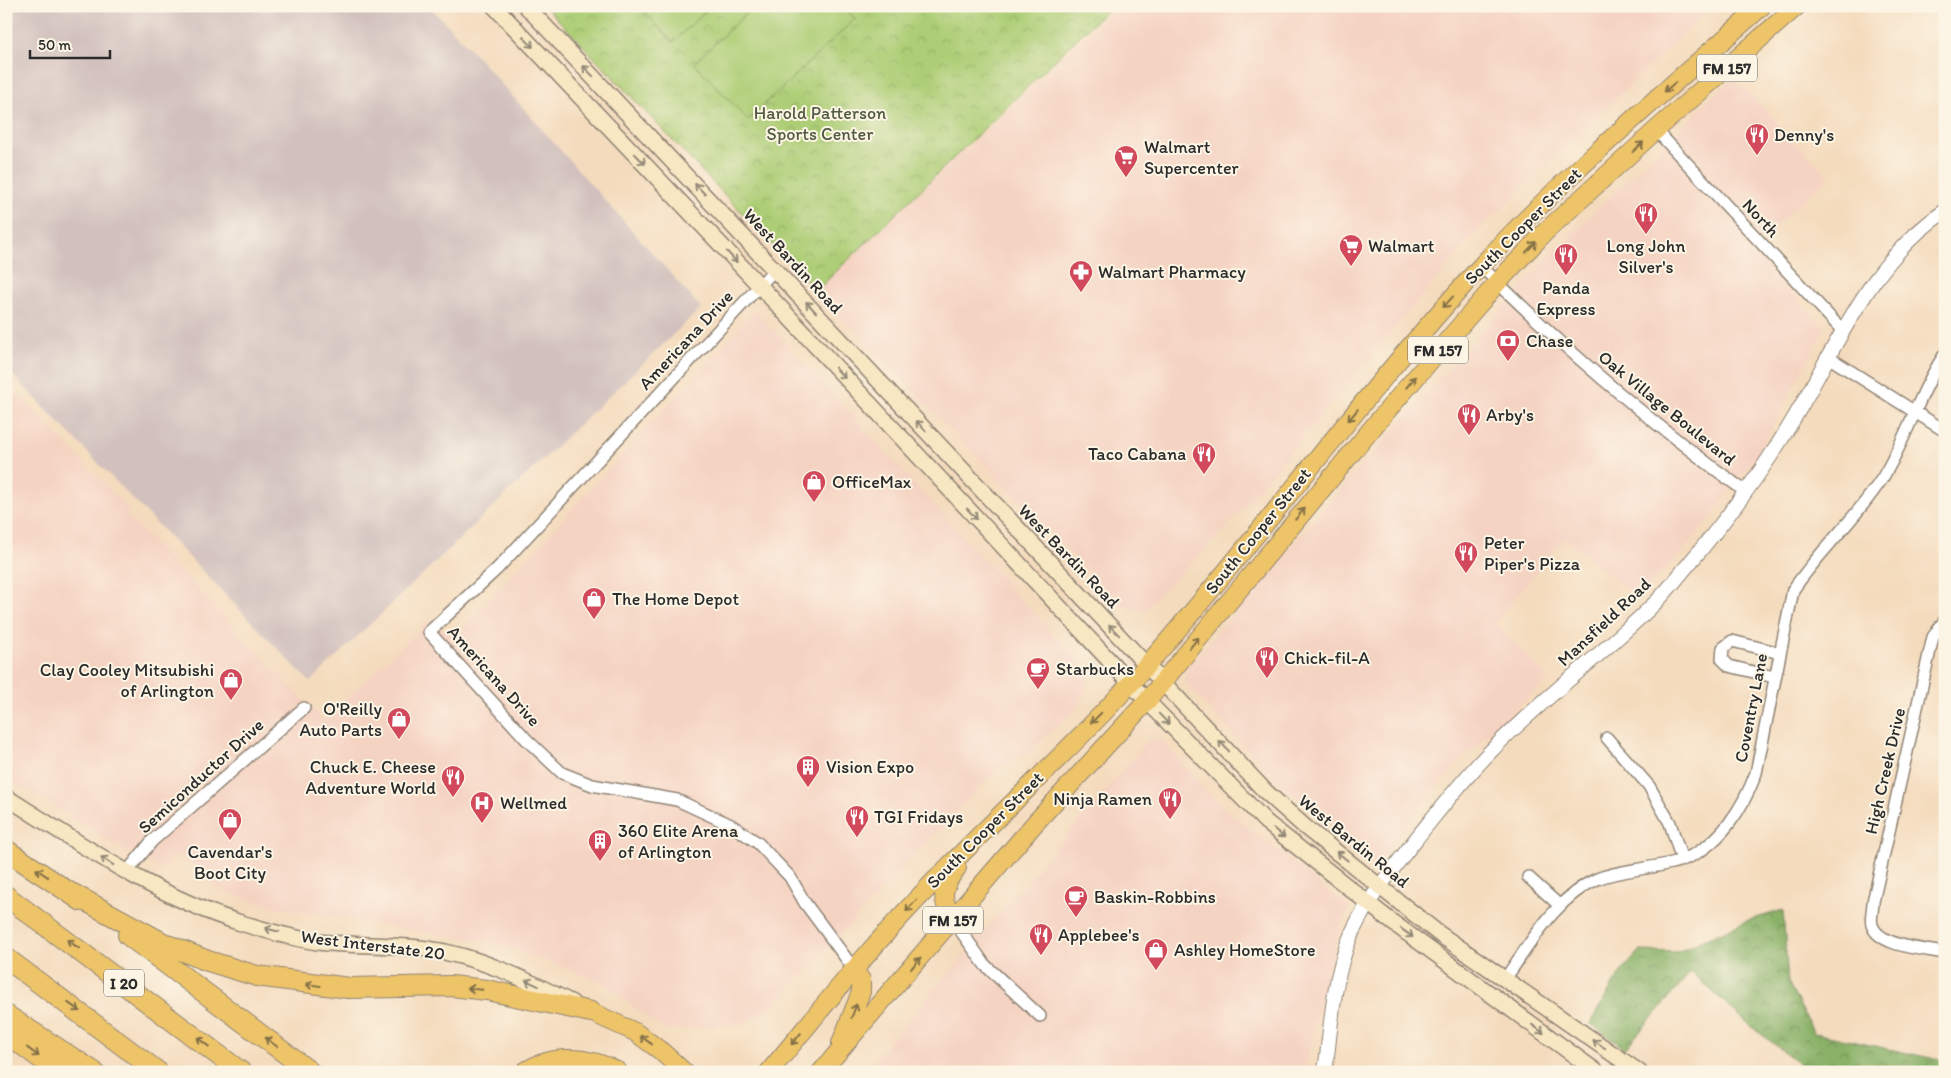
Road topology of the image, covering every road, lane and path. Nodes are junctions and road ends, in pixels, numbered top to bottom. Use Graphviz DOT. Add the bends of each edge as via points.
graph roads {
  1 [pos="494,6"];
  2 [pos="526,6"];
  3 [pos="1762,6"];
  4 [pos="1780,6"];
  5 [pos="1797,6"];
  6 [pos="1736,60"];
  7 [pos="1699,62"];
  8 [pos="1658,128"];
  9 [pos="1945,211"];
  10 [pos="1481,266"];
  11 [pos="775,270"];
  12 [pos="1498,283"];
  13 [pos="760,286"];
  14 [pos="1842,330"];
  15 [pos="1945,354"];
  16 [pos="1828,357"];
  17 [pos="1914,412"];
  18 [pos="1945,431"];
  19 [pos="954,462"];
  20 [pos="939,479"];
  21 [pos="1746,492"];
  22 [pos="1945,620"];
  23 [pos="1780,653"];
  24 [pos="1147,665"];
  25 [pos="1774,677"];
  26 [pos="1163,681"];
  27 [pos="1131,683"];
  28 [pos="1147,701"];
  29 [pos="304,708"];
  30 [pos="1607,738"];
  31 [pos="6,797"];
  32 [pos="989,826"];
  33 [pos="6,850"];
  34 [pos="1682,860"];
  35 [pos="126,873"];
  36 [pos="1528,877"];
  37 [pos="1380,887"];
  38 [pos="73,894"];
  39 [pos="6,896"];
  40 [pos="1369,903"];
  41 [pos="1560,906"];
  42 [pos="953,920"];
  43 [pos="1945,953"];
  44 [pos="6,958"];
  45 [pos="854,969"];
  46 [pos="1505,979"];
  47 [pos="591,1012"];
  48 [pos="6,1015"];
  49 [pos="1040,1016"];
  50 [pos="6,1033"];
  51 [pos="838,1052"];
  52 [pos="767,1071"];
  53 [pos="59,1072"];
  54 [pos="94,1072"];
  55 [pos="158,1072"];
  56 [pos="241,1072"];
  57 [pos="310,1072"];
  58 [pos="526,1072"];
  59 [pos="617,1072"];
  60 [pos="684,1072"];
  61 [pos="821,1072"];
  62 [pos="1325,1072"];
  63 [pos="1597,1072"];
  64 [pos="1639,1072"];
  1 -- 13 [label="main road, one-way"];
  11 -- 2 [label="main road, West Bardin Road, one-way"];
  3 -- 7 [label="main road, South Cooper Street / FM 157"];
  4 -- 6 [label="main road" via="1739,42 1733,54"];
  5 -- 6 [label="main road, South Cooper Street / FM 157"];
  6 -- 8 [label="main road, South Cooper Street / FM 157"];
  7 -- 8 [label="main road" via="1705,70 1703,76 1668,108"];
  7 -- 10 [label="main road, South Cooper Street / FM 157, one-way" via="1528,215"];
  12 -- 8 [label="main road, South Cooper Street / FM 157, one-way" via="1545,232"];
  8 -- 14 [label="street, North"];
  9 -- 14 [label="street, Mansfield Road" via="1926,223 1878,274"];
  10 -- 12 [label="street, Oak Village Boulevard"];
  10 -- 24 [label="main road, South Cooper Street / FM 157, one-way" via="1330,442"];
  11 -- 13 [label="street, Americana Drive"];
  19 -- 11 [label="main road, West Bardin Road, one-way"];
  12 -- 21 [label="street, Oak Village Boulevard" via="1565,348 1629,402"];
  26 -- 12 [label="main road, South Cooper Street / FM 157, one-way" via="1385,413"];
  13 -- 20 [label="main road, one-way"];
  13 -- 45 [label="street, Americana Drive" via="497,569 429,632 562,773 592,785 677,800 731,825 758,843 790,877 805,903"];
  14 -- 16 [label="street, Mansfield Road"];
  15 -- 17 [label="street, Coventry Lane"];
  16 -- 17 [label="street"];
  16 -- 21 [label="street, Mansfield Road" via="1793,422"];
  17 -- 18 [label="street"];
  17 -- 23 [label="street, Coventry Lane" via="1884,476 1862,508 1806,570 1793,590"];
  19 -- 20 [label="main road"];
  24 -- 19 [label="main road, West Bardin Road, one-way"];
  20 -- 27 [label="main road, one-way"];
  21 -- 37 [label="street, Mansfield Road" via="1654,604 1490,751 1454,791"];
  22 -- 43 [label="street, High Creek Drive" via="1933,637 1873,902 1871,924 1885,941"];
  23 -- 25 [label="street, Coventry Lane"];
  23 -- 25 [label="street" via="1732,641 1723,648 1722,658 1729,666"];
  24 -- 26 [label="main road, West Bardin Road"];
  24 -- 27 [label="main road, South Cooper Street / FM 157"];
  25 -- 34 [label="street, Coventry Lane" via="1756,773 1748,796 1727,827 1703,849"];
  26 -- 28 [label="main road, South Cooper Street / FM 157"];
  37 -- 26 [label="main road, West Bardin Road, one-way" via="1265,791"];
  27 -- 28 [label="main road"];
  27 -- 32 [label="main road, South Cooper Street / FM 157, one-way"];
  28 -- 40 [label="main road, one-way" via="1266,822"];
  28 -- 42 [label="main road, South Cooper Street / FM 157" via="1036,822"];
  29 -- 35 [label="street, Semiconductor Drive" via="152,841"];
  30 -- 34 [label="street" via="1649,786 1670,823"];
  35 -- 31 [label="main road, West Interstate 20, one-way"];
  32 -- 42 [label="main road" via="947,881 943,897"];
  32 -- 45 [label="main road, South Cooper Street / FM 157, one-way"];
  38 -- 33 [label="highway, one-way"];
  34 -- 41 [label="street, Coventry Lane" via="1597,878"];
  47 -- 35 [label="main road, West Interstate 20, one-way" via="526,980 461,957 428,949 316,942 183,902"];
  36 -- 41 [label="street"];
  37 -- 40 [label="street, Mansfield Road"];
  37 -- 46 [label="main road, West Bardin Road" via="1438,933"];
  47 -- 38 [label="highway, one-way" via="487,990 452,986 349,988 257,976 165,944"];
  57 -- 38 [label="highway, one-way"];
  56 -- 39 [label="highway, I 20, one-way"];
  40 -- 62 [label="street, Mansfield Road" via="1358,921 1337,979"];
  40 -- 63 [label="main road, one-way"];
  41 -- 46 [label="street, Coventry Lane"];
  42 -- 49 [label="street" via="985,965"];
  51 -- 42 [label="main road, South Cooper Street / FM 157, one-way"];
  44 -- 55 [label="highway, one-way"];
  51 -- 45 [label="main road, one-way" via="861,992 861,980"];
  45 -- 52 [label="main road, South Cooper Street / FM 157, one-way"];
  64 -- 46 [label="main road, West Bardin Road, one-way"];
  60 -- 47 [label="main road, West Interstate 20, one-way" via="635,1032"];
  48 -- 54 [label="highway"];
  50 -- 53 [label="highway, one-way"];
  51 -- 61 [label="main road, South Cooper Street / FM 157"];
  58 -- 59 [label="highway" via="552,1062 574,1059 601,1064"];
}
